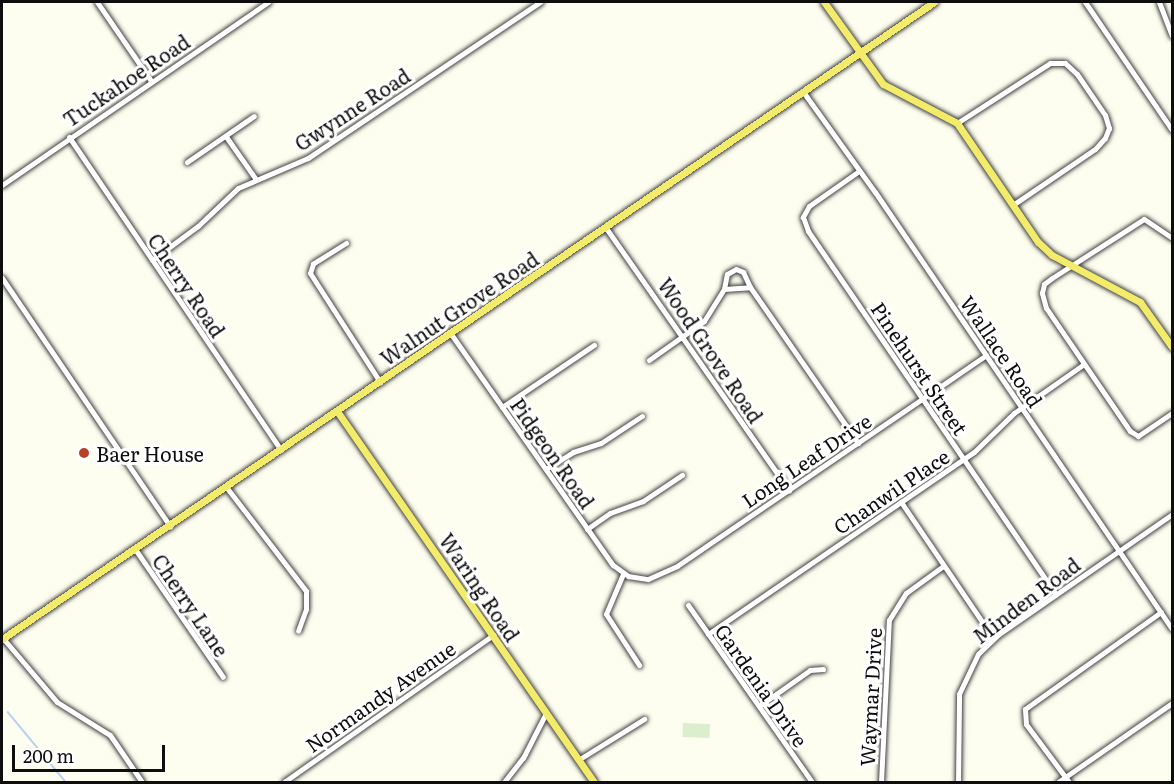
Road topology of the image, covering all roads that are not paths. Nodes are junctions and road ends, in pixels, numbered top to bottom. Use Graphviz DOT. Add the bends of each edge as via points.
graph roads {
  1 [pos="97,2"];
  2 [pos="268,2"];
  3 [pos="540,2"];
  4 [pos="824,2"];
  5 [pos="934,2"];
  6 [pos="1085,2"];
  7 [pos="1159,2"];
  8 [pos="1173,36"];
  9 [pos="861,53"];
  10 [pos="151,81"];
  11 [pos="804,93"];
  12 [pos="254,116"];
  13 [pos="957,123"];
  14 [pos="1173,130"];
  15 [pos="69,137"];
  16 [pos="227,138"];
  17 [pos="187,162"];
  18 [pos="859,171"];
  19 [pos="255,178"];
  20 [pos="2,185"];
  21 [pos="1014,204"];
  22 [pos="606,228"];
  23 [pos="1173,238"];
  24 [pos="346,243"];
  25 [pos="152,260"];
  26 [pos="1070,266"];
  27 [pos="2,278"];
  28 [pos="750,288"];
  29 [pos="724,289"];
  30 [pos="451,334"];
  31 [pos="684,336"];
  32 [pos="594,345"];
  33 [pos="1173,346"];
  34 [pos="986,355"];
  35 [pos="650,360"];
  36 [pos="1084,364"];
  37 [pos="380,382"];
  38 [pos="923,398"];
  39 [pos="502,407"];
  40 [pos="1022,407"];
  41 [pos="337,411"];
  42 [pos="1173,413"];
  43 [pos="642,416"];
  44 [pos="858,443"];
  45 [pos="281,450"];
  46 [pos="964,459"];
  47 [pos="546,469"];
  48 [pos="682,475"];
  49 [pos="227,488"];
  50 [pos="789,490"];
  51 [pos="900,502"];
  52 [pos="1173,514"];
  53 [pos="170,526"];
  54 [pos="587,529"];
  55 [pos="135,549"];
  56 [pos="1120,552"];
  57 [pos="943,566"];
  58 [pos="623,574"];
  59 [pos="1056,594"];
  60 [pos="688,605"];
  61 [pos="1161,612"];
  62 [pos="1173,629"];
  63 [pos="298,631"];
  64 [pos="708,634"];
  65 [pos="493,635"];
  66 [pos="2,638"];
  67 [pos="993,638"];
  68 [pos="639,665"];
  69 [pos="823,669"];
  70 [pos="223,677"];
  71 [pos="1173,703"];
  72 [pos="759,706"];
  73 [pos="546,713"];
  74 [pos="644,720"];
  75 [pos="579,760"];
  76 [pos="1068,780"];
  77 [pos="142,783"];
  78 [pos="284,783"];
  79 [pos="504,783"];
  80 [pos="594,783"];
  81 [pos="812,783"];
  82 [pos="881,783"];
  83 [pos="958,783"];
  84 [pos="1058,783"];
  1 -- 10 [label="street"];
  2 -- 10 [label="street, Tuckahoe Road"];
  3 -- 19 [label="street, Gwynne Road" via="308,159"];
  4 -- 9 [label="main road"];
  5 -- 9 [label="main road, Walnut Grove Road"];
  6 -- 14 [label="street"];
  7 -- 8 [label="street"];
  9 -- 11 [label="main road, Walnut Grove Road"];
  9 -- 13 [label="main road" via="883,84 897,95"];
  10 -- 15 [label="street, Tuckahoe Road"];
  11 -- 18 [label="street, Wallace Road"];
  11 -- 22 [label="main road, Walnut Grove Road"];
  12 -- 16 [label="street"];
  13 -- 21 [label="main road"];
  13 -- 21 [label="street" via="1050,63 1065,63 1088,90 1109,128 1095,150"];
  15 -- 20 [label="street, Tuckahoe Road"];
  15 -- 25 [label="street, Cherry Road"];
  16 -- 17 [label="street"];
  16 -- 19 [label="street"];
  18 -- 34 [label="street, Wallace Road"];
  18 -- 38 [label="street, Pinehurst Street" via="809,206 803,217 808,231"];
  19 -- 25 [label="street, Gwynne Road"];
  21 -- 26 [label="main road" via="1038,242"];
  22 -- 30 [label="main road, Walnut Grove Road"];
  22 -- 31 [label="street, Wood Grove Road"];
  23 -- 26 [label="street" via="1144,219"];
  24 -- 37 [label="street" via="313,264 310,273"];
  25 -- 45 [label="street, Cherry Road"];
  26 -- 33 [label="main road" via="1140,302"];
  26 -- 36 [label="street" via="1044,284 1043,301"];
  27 -- 53 [label="street"];
  28 -- 29 [label="street"];
  28 -- 29 [label="street" via="743,272 736,269 727,274"];
  28 -- 44 [label="street"];
  29 -- 31 [label="street" via="709,316"];
  30 -- 37 [label="main road, Walnut Grove Road"];
  30 -- 39 [label="street, Pidgeon Road"];
  31 -- 35 [label="street"];
  31 -- 50 [label="street, Wood Grove Road"];
  32 -- 39 [label="street"];
  34 -- 38 [label="street, Long Leaf Drive"];
  34 -- 40 [label="street, Wallace Road"];
  36 -- 40 [label="street, Chanwil Place"];
  36 -- 42 [label="street" via="1137,439"];
  37 -- 41 [label="main road, Walnut Grove Road"];
  38 -- 44 [label="street, Long Leaf Drive"];
  38 -- 46 [label="street, Pinehurst Street"];
  39 -- 47 [label="street, Pidgeon Road"];
  40 -- 46 [label="street, Chanwil Place"];
  40 -- 56 [label="street, Wallace Road"];
  41 -- 45 [label="main road, Walnut Grove Road"];
  41 -- 65 [label="main road, Waring Road"];
  43 -- 47 [label="street"];
  44 -- 50 [label="street, Long Leaf Drive"];
  45 -- 49 [label="main road, Walnut Grove Road"];
  46 -- 51 [label="street, Chanwil Place"];
  46 -- 59 [label="street, Pinehurst Street"];
  47 -- 54 [label="street, Pidgeon Road"];
  48 -- 54 [label="street" via="643,501 610,513"];
  49 -- 53 [label="main road, Walnut Grove Road"];
  49 -- 63 [label="street" via="306,591 306,609"];
  50 -- 58 [label="street, Long Leaf Drive" via="669,571 639,579"];
  51 -- 57 [label="street"];
  51 -- 64 [label="street, Chanwil Place"];
  52 -- 56 [label="street, Minden Road"];
  53 -- 55 [label="main road, Walnut Grove Road"];
  54 -- 58 [label="street, Pidgeon Road"];
  55 -- 66 [label="main road, Walnut Grove Road"];
  55 -- 70 [label="street, Cherry Lane"];
  56 -- 59 [label="street, Minden Road"];
  56 -- 61 [label="street, Wallace Road"];
  57 -- 67 [label="street"];
  57 -- 82 [label="street, Waymar Drive" via="906,592 889,620"];
  58 -- 68 [label="street" via="606,614"];
  59 -- 67 [label="street, Minden Road"];
  60 -- 64 [label="street, Gardenia Drive"];
  61 -- 62 [label="street, Wallace Road"];
  61 -- 76 [label="street" via="1031,701 1023,714 1026,724"];
  64 -- 72 [label="street, Gardenia Drive"];
  65 -- 73 [label="main road, Waring Road"];
  65 -- 78 [label="street, Normandy Avenue"];
  66 -- 77 [label="street" via="57,702 110,735"];
  67 -- 83 [label="street, Minden Road" via="972,661 961,689"];
  69 -- 72 [label="street" via="810,670"];
  71 -- 76 [label="street"];
  72 -- 81 [label="street, Gardenia Drive"];
  73 -- 75 [label="main road, Waring Road"];
  73 -- 79 [label="street" via="523,758"];
  74 -- 75 [label="street"];
  75 -- 80 [label="main road, Waring Road"];
  76 -- 84 [label="street"];
}
